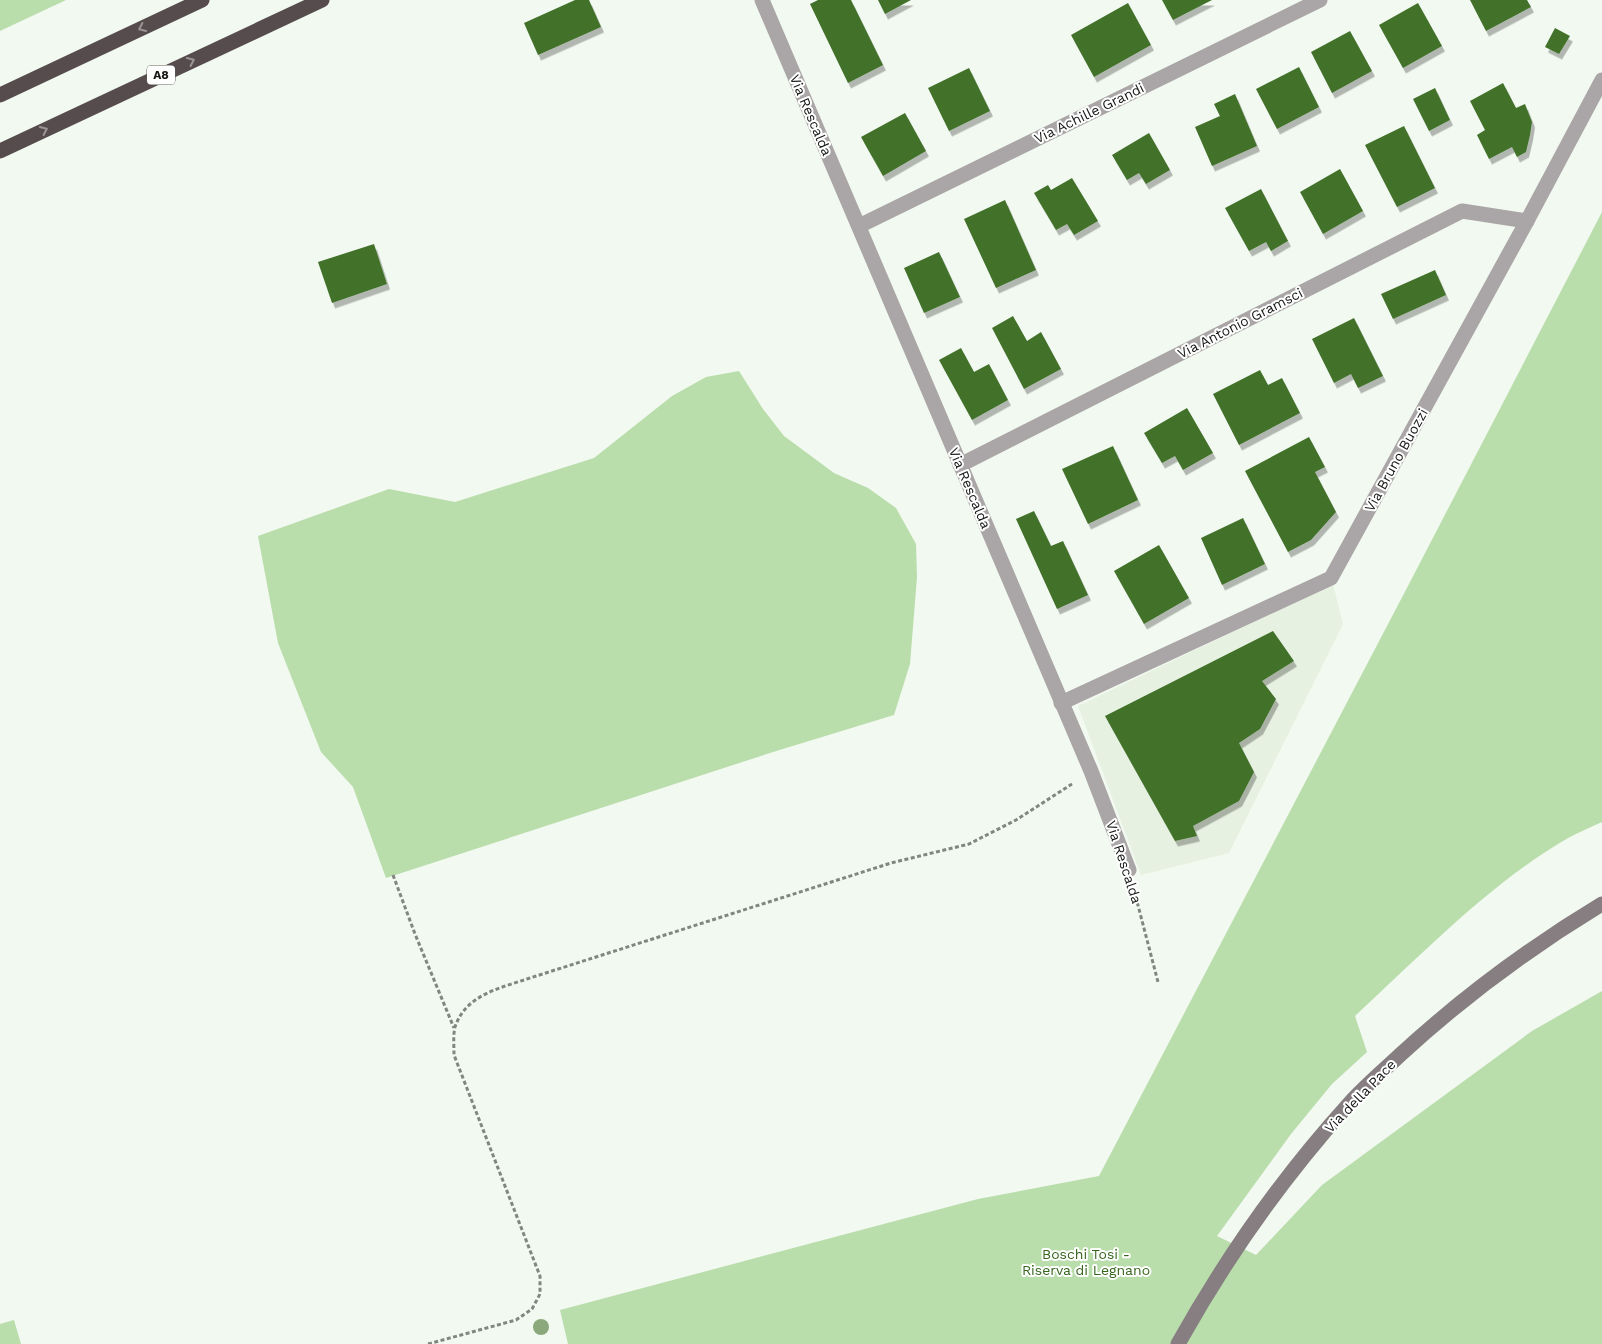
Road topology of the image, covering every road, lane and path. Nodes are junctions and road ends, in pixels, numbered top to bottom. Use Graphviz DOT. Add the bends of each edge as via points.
graph roads {
  1 [pos="202,0"];
  2 [pos="322,0"];
  3 [pos="762,0"];
  4 [pos="1320,0"];
  5 [pos="1602,80"];
  6 [pos="0,95"];
  7 [pos="0,151"];
  8 [pos="1527,222"];
  9 [pos="858,226"];
  10 [pos="960,465"];
  11 [pos="1061,702"];
  12 [pos="1091,771"];
  13 [pos="1129,870"];
  14 [pos="393,875"];
  15 [pos="1602,904"];
  16 [pos="1158,982"];
  17 [pos="455,1029"];
  18 [pos="428,1344"];
  19 [pos="1178,1344"];
  1 -- 6 [label="highway, one-way"];
  7 -- 2 [label="highway, A8, one-way"];
  3 -- 9 [label="street, Via Rescalda"];
  4 -- 9 [label="street, Via Achille Grandi"];
  5 -- 8 [label="street, Via Bruno Buozzi"];
  8 -- 10 [label="street, Via Antonio Gramsci" via="1462,211"];
  8 -- 11 [label="street, Via Bruno Buozzi" via="1331,578"];
  9 -- 10 [label="street, Via Rescalda"];
  10 -- 11 [label="street, Via Rescalda"];
  11 -- 12 [label="street, Via Rescalda"];
  12 -- 13 [label="street, Via Rescalda"];
  12 -- 17 [label="path" via="1016,820 969,844 891,863 482,995 465,1008"];
  13 -- 16 [label="path, Via Rescalda"];
  14 -- 17 [label="path"];
  15 -- 19 [label="main road, Via della Pace" via="1504,968 1430,1028 1349,1103 1254,1221"];
  17 -- 18 [label="path" via="454,1055 540,1276 540,1294 532,1309 516,1320"];
}
